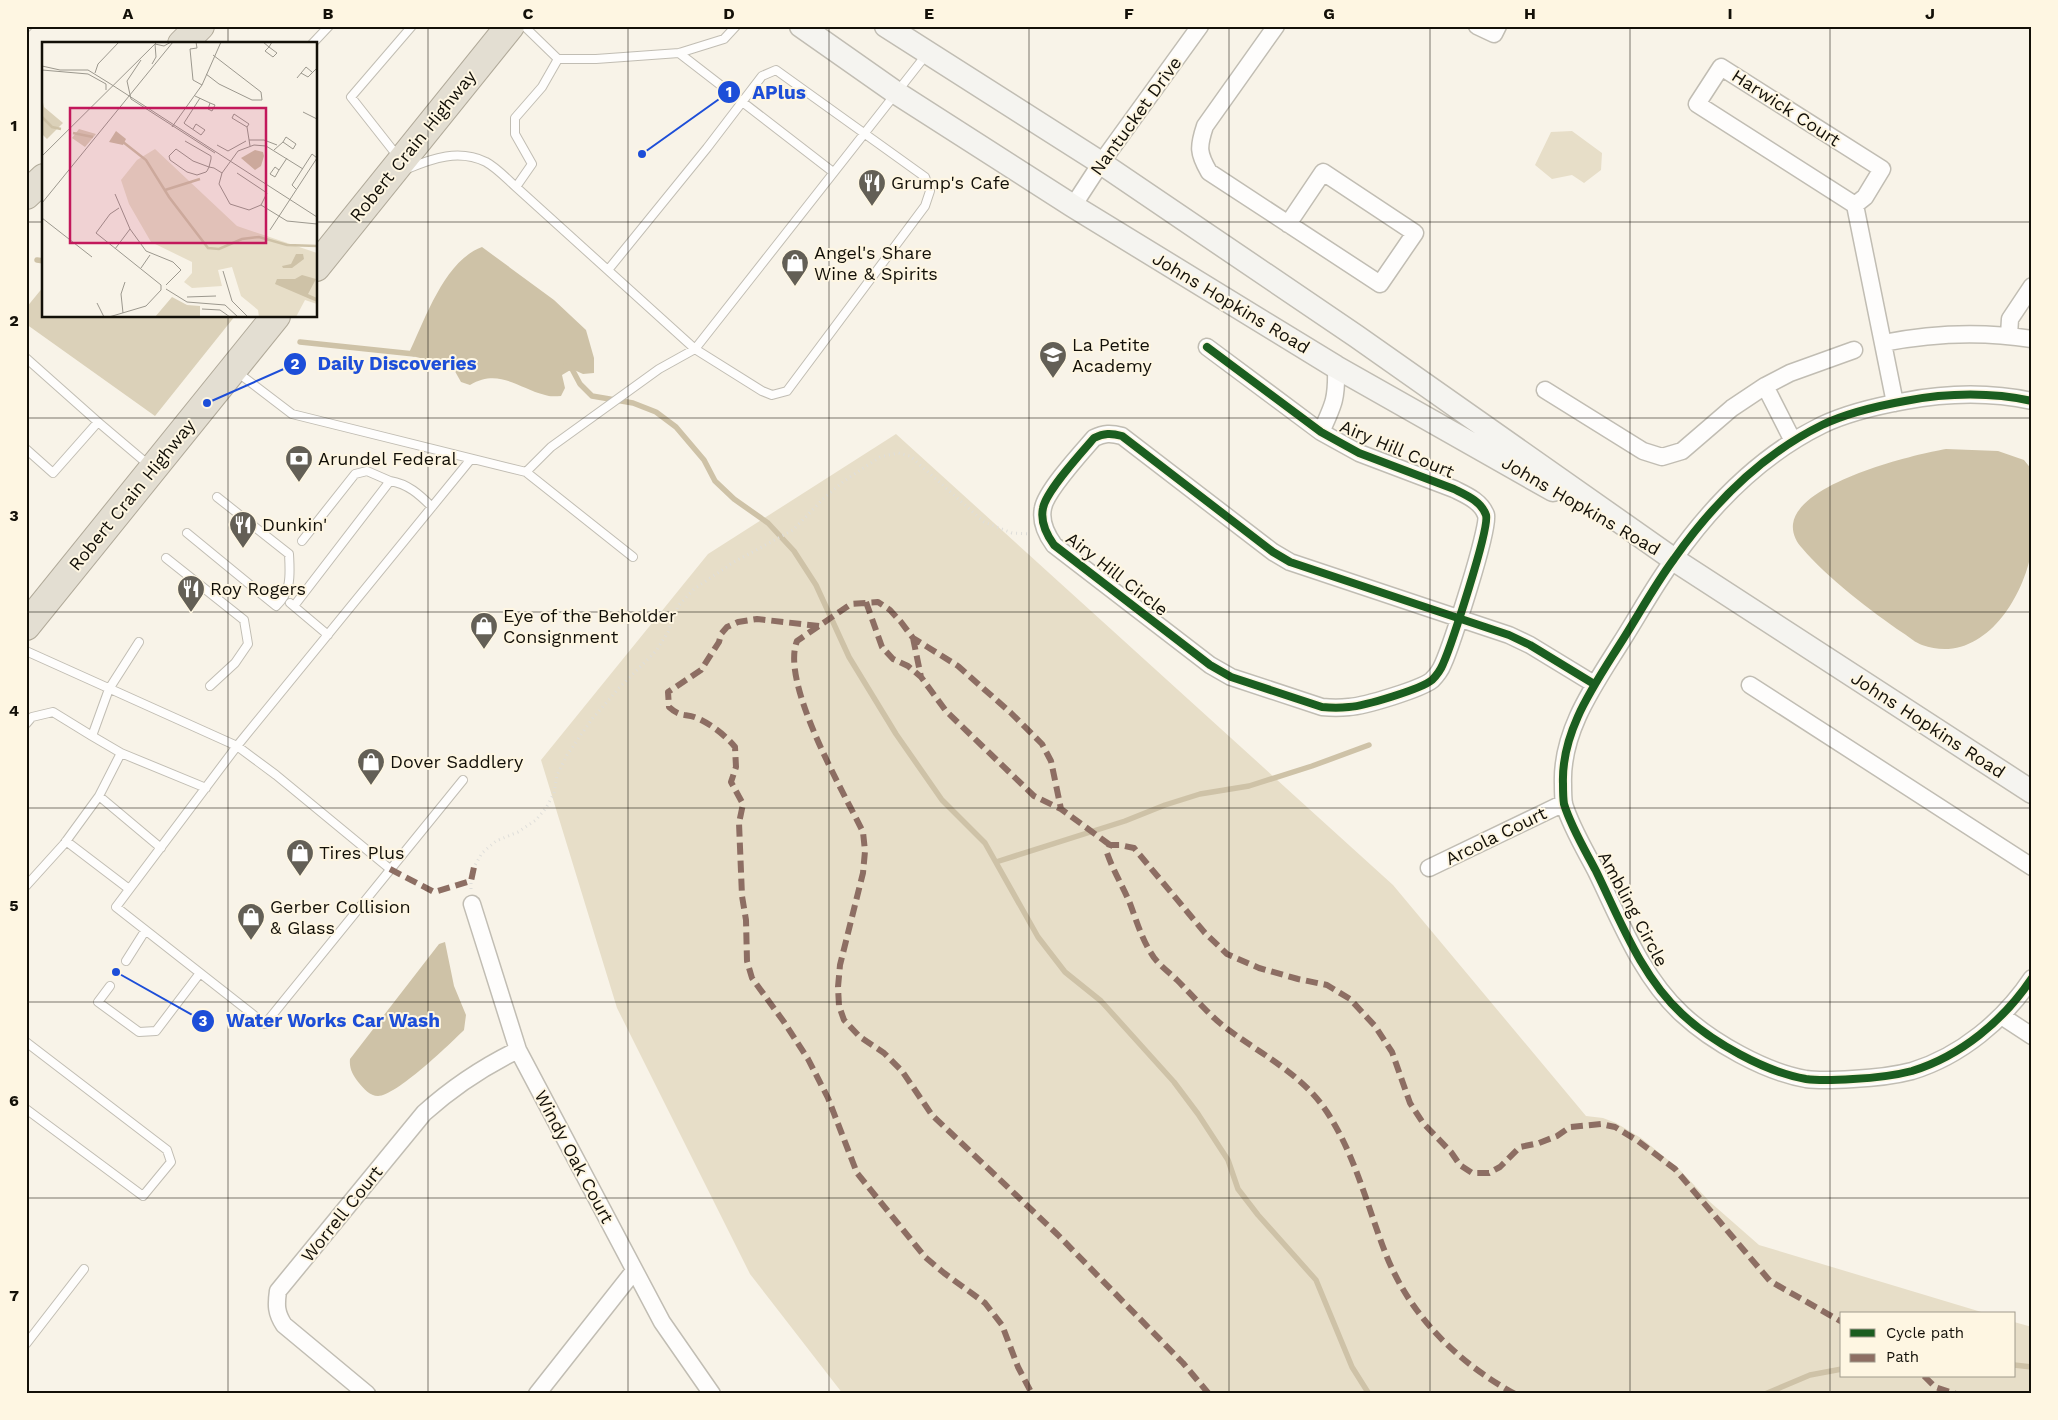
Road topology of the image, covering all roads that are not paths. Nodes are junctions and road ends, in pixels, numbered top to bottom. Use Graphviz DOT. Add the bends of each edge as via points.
graph roads {
  1 [pos="188,26"];
  2 [pos="200,26"];
  3 [pos="329,26"];
  4 [pos="412,26"];
  5 [pos="510,26"];
  6 [pos="524,26"];
  7 [pos="736,26"];
  8 [pos="802,26"];
  9 [pos="886,26"];
  10 [pos="1200,26"];
  11 [pos="1276,26"];
  12 [pos="1477,26"];
  13 [pos="1498,26"];
  14 [pos="175,42"];
  15 [pos="184,42"];
  16 [pos="314,42"];
  17 [pos="928,52"];
  18 [pos="679,53"];
  19 [pos="558,59"];
  20 [pos="896,92"];
  21 [pos="743,102"];
  22 [pos="863,133"];
  23 [pos="1101,163"];
  24 [pos="395,169"];
  25 [pos="833,172"];
  26 [pos="516,187"];
  27 [pos="1855,205"];
  28 [pos="1073,206"];
  29 [pos="1288,224"];
  30 [pos="318,265"];
  31 [pos="608,270"];
  32 [pos="2032,286"];
  33 [pos="274,318"];
  34 [pos="2009,336"];
  35 [pos="2032,339"];
  36 [pos="1883,342"];
  37 [pos="1207,347"];
  38 [pos="695,349"];
  39 [pos="1854,350"];
  40 [pos="26,358"];
  41 [pos="1336,367"];
  42 [pos="234,369"];
  43 [pos="1765,386"];
  44 [pos="1545,390"];
  45 [pos="2032,401"];
  46 [pos="1895,403"];
  47 [pos="98,422"];
  48 [pos="1321,432"];
  49 [pos="1793,441"];
  50 [pos="26,449"];
  51 [pos="472,459"];
  52 [pos="154,468"];
  53 [pos="526,472"];
  54 [pos="390,481"];
  55 [pos="217,497"];
  56 [pos="432,507"];
  57 [pos="187,533"];
  58 [pos="302,541"];
  59 [pos="633,557"];
  60 [pos="166,558"];
  61 [pos="1673,559"];
  62 [pos="285,598"];
  63 [pos="294,606"];
  64 [pos="1458,619"];
  65 [pos="26,626"];
  66 [pos="328,635"];
  67 [pos="139,642"];
  68 [pos="26,651"];
  69 [pos="1594,684"];
  70 [pos="1750,685"];
  71 [pos="210,686"];
  72 [pos="108,689"];
  73 [pos="26,724"];
  74 [pos="92,736"];
  75 [pos="237,746"];
  76 [pos="121,753"];
  77 [pos="463,780"];
  78 [pos="206,788"];
  79 [pos="2032,792"];
  80 [pos="99,796"];
  81 [pos="1564,803"];
  82 [pos="66,841"];
  83 [pos="160,848"];
  84 [pos="2032,867"];
  85 [pos="1429,868"];
  86 [pos="390,869"];
  87 [pos="26,886"];
  88 [pos="129,889"];
  89 [pos="472,904"];
  90 [pos="145,931"];
  91 [pos="126,960"];
  92 [pos="200,973"];
  93 [pos="2032,978"];
  94 [pos="110,986"];
  95 [pos="2003,1017"];
  96 [pos="2032,1036"];
  97 [pos="26,1042"];
  98 [pos="518,1050"];
  99 [pos="26,1109"];
  100 [pos="84,1269"];
  101 [pos="634,1271"];
  102 [pos="26,1344"];
  103 [pos="367,1394"];
  104 [pos="537,1394"];
  105 [pos="712,1394"];
  1 -- 14 [label="street"];
  2 -- 15 [label="highway"];
  3 -- 16 [label="lane"];
  4 -- 24 [label="lane" via="351,97"];
  5 -- 24 [label="highway, Robert Crain Highway"];
  6 -- 19 [label="lane"];
  7 -- 18 [label="lane" via="724,38"];
  8 -- 20 [label="street, Johns Hopkins Road"];
  9 -- 17 [label="street, Johns Hopkins Road"];
  10 -- 23 [label="street, Nantucket Drive"];
  11 -- 29 [label="street" via="1205,126 1200,139 1200,155 1209,172"];
  12 -- 13 [label="street" via="1494,34"];
  17 -- 20 [label="lane"];
  17 -- 23 [label="street, Johns Hopkins Road"];
  18 -- 19 [label="lane"];
  18 -- 21 [label="lane"];
  19 -- 26 [label="lane" via="542,87 515,118 515,134 532,164"];
  20 -- 22 [label="lane"];
  20 -- 28 [label="street, Johns Hopkins Road"];
  21 -- 22 [label="lane" via="762,76 776,70"];
  21 -- 25 [label="lane"];
  21 -- 31 [label="lane"];
  22 -- 25 [label="lane"];
  22 -- 38 [label="lane" via="926,177 930,192 925,206 787,391 772,396"];
  23 -- 28 [label="street, Nantucket Drive"];
  23 -- 61 [label="street, Johns Hopkins Road" via="1356,336"];
  24 -- 26 [label="lane" via="434,157 463,156 486,163"];
  24 -- 30 [label="highway, Robert Crain Highway"];
  25 -- 38 [label="lane"];
  26 -- 31 [label="lane"];
  27 -- 27 [label="street, Harwick Court" via="1698,104 1721,67 1882,169"];
  27 -- 36 [label="street"];
  28 -- 41 [label="street, Johns Hopkins Road"];
  29 -- 29 [label="street" via="1380,284 1414,233 1323,172"];
  31 -- 38 [label="lane"];
  32 -- 34 [label="street" via="2010,319"];
  33 -- 42 [label="highway, Robert Crain Highway"];
  34 -- 35 [label="street"];
  34 -- 36 [label="street" via="1951,334"];
  36 -- 46 [label="street"];
  37 -- 48 [label="street, Airy Hill Court"];
  38 -- 53 [label="lane" via="659,369 550,447"];
  39 -- 43 [label="street" via="1790,373"];
  40 -- 47 [label="lane"];
  41 -- 48 [label="street, Airy Hill Court" via="1335,404"];
  41 -- 61 [label="street, Johns Hopkins Road"];
  42 -- 51 [label="lane" via="292,414"];
  42 -- 52 [label="highway, Robert Crain Highway"];
  43 -- 44 [label="street" via="1732,408 1682,451 1662,457 1643,451"];
  43 -- 49 [label="street"];
  45 -- 46 [label="street, Ambling Circle" via="1977,394 1935,396"];
  46 -- 49 [label="street, Ambling Circle" via="1824,424"];
  47 -- 50 [label="lane" via="54,473"];
  47 -- 52 [label="lane"];
  48 -- 64 [label="street, Airy Hill Court" via="1359,452 1471,497 1481,507 1486,516 1484,538"];
  49 -- 61 [label="street, Ambling Circle" via="1741,481"];
  51 -- 53 [label="lane"];
  51 -- 56 [label="lane"];
  52 -- 65 [label="highway, Robert Crain Highway"];
  53 -- 59 [label="lane"];
  54 -- 56 [label="lane" via="403,484"];
  54 -- 58 [label="lane" via="367,472 355,474"];
  54 -- 63 [label="lane"];
  55 -- 62 [label="lane" via="289,554 291,579"];
  56 -- 66 [label="lane"];
  57 -- 62 [label="lane" via="276,606"];
  60 -- 71 [label="lane" via="244,620 248,644 235,663"];
  61 -- 69 [label="street, Ambling Circle"];
  61 -- 79 [label="street, Johns Hopkins Road"];
  62 -- 63 [label="lane"];
  63 -- 66 [label="lane"];
  64 -- 64 [label="street, Airy Hill Circle" via="1290,562 1122,436 1112,433 1094,438 1043,507 1045,533 1054,545 1210,666 1231,677 1322,707 1352,707 1419,688 1433,679 1442,666"];
  64 -- 69 [label="street, Airy Hill Circle" via="1516,638"];
  66 -- 75 [label="lane"];
  67 -- 72 [label="lane"];
  68 -- 72 [label="lane"];
  69 -- 81 [label="street, Ambling Circle" via="1565,751"];
  70 -- 84 [label="street"];
  72 -- 74 [label="lane"];
  72 -- 75 [label="lane"];
  73 -- 74 [label="lane" via="32,717 53,712"];
  74 -- 76 [label="lane"];
  75 -- 78 [label="lane"];
  75 -- 86 [label="lane"];
  76 -- 78 [label="lane"];
  76 -- 80 [label="lane"];
  77 -- 86 [label="lane"];
  78 -- 83 [label="lane"];
  80 -- 82 [label="lane"];
  80 -- 83 [label="lane"];
  81 -- 85 [label="street, Arcola Court"];
  81 -- 95 [label="street, Ambling Circle" via="1642,964 1682,1014 1741,1056 1806,1079 1876,1078 1913,1070 1949,1054"];
  82 -- 87 [label="lane"];
  82 -- 88 [label="lane"];
  83 -- 88 [label="lane"];
  86 -- 92 [label="lane" via="265,1024"];
  88 -- 90 [label="lane" via="116,907"];
  89 -- 98 [label="street, Windy Oak Court"];
  90 -- 91 [label="lane"];
  90 -- 92 [label="lane"];
  92 -- 94 [label="lane" via="156,1031 139,1032 98,1002"];
  93 -- 95 [label="street, Ambling Circle"];
  95 -- 96 [label="street"];
  97 -- 99 [label="lane" via="167,1150 170,1162 143,1196"];
  98 -- 101 [label="street, Windy Oak Court"];
  98 -- 103 [label="street, Worrell Court" via="473,1074 424,1113 278,1291 276,1305 284,1325"];
  100 -- 102 [label="lane"];
  101 -- 104 [label="street"];
  101 -- 105 [label="street, Windy Oak Court" via="662,1322"];
}
